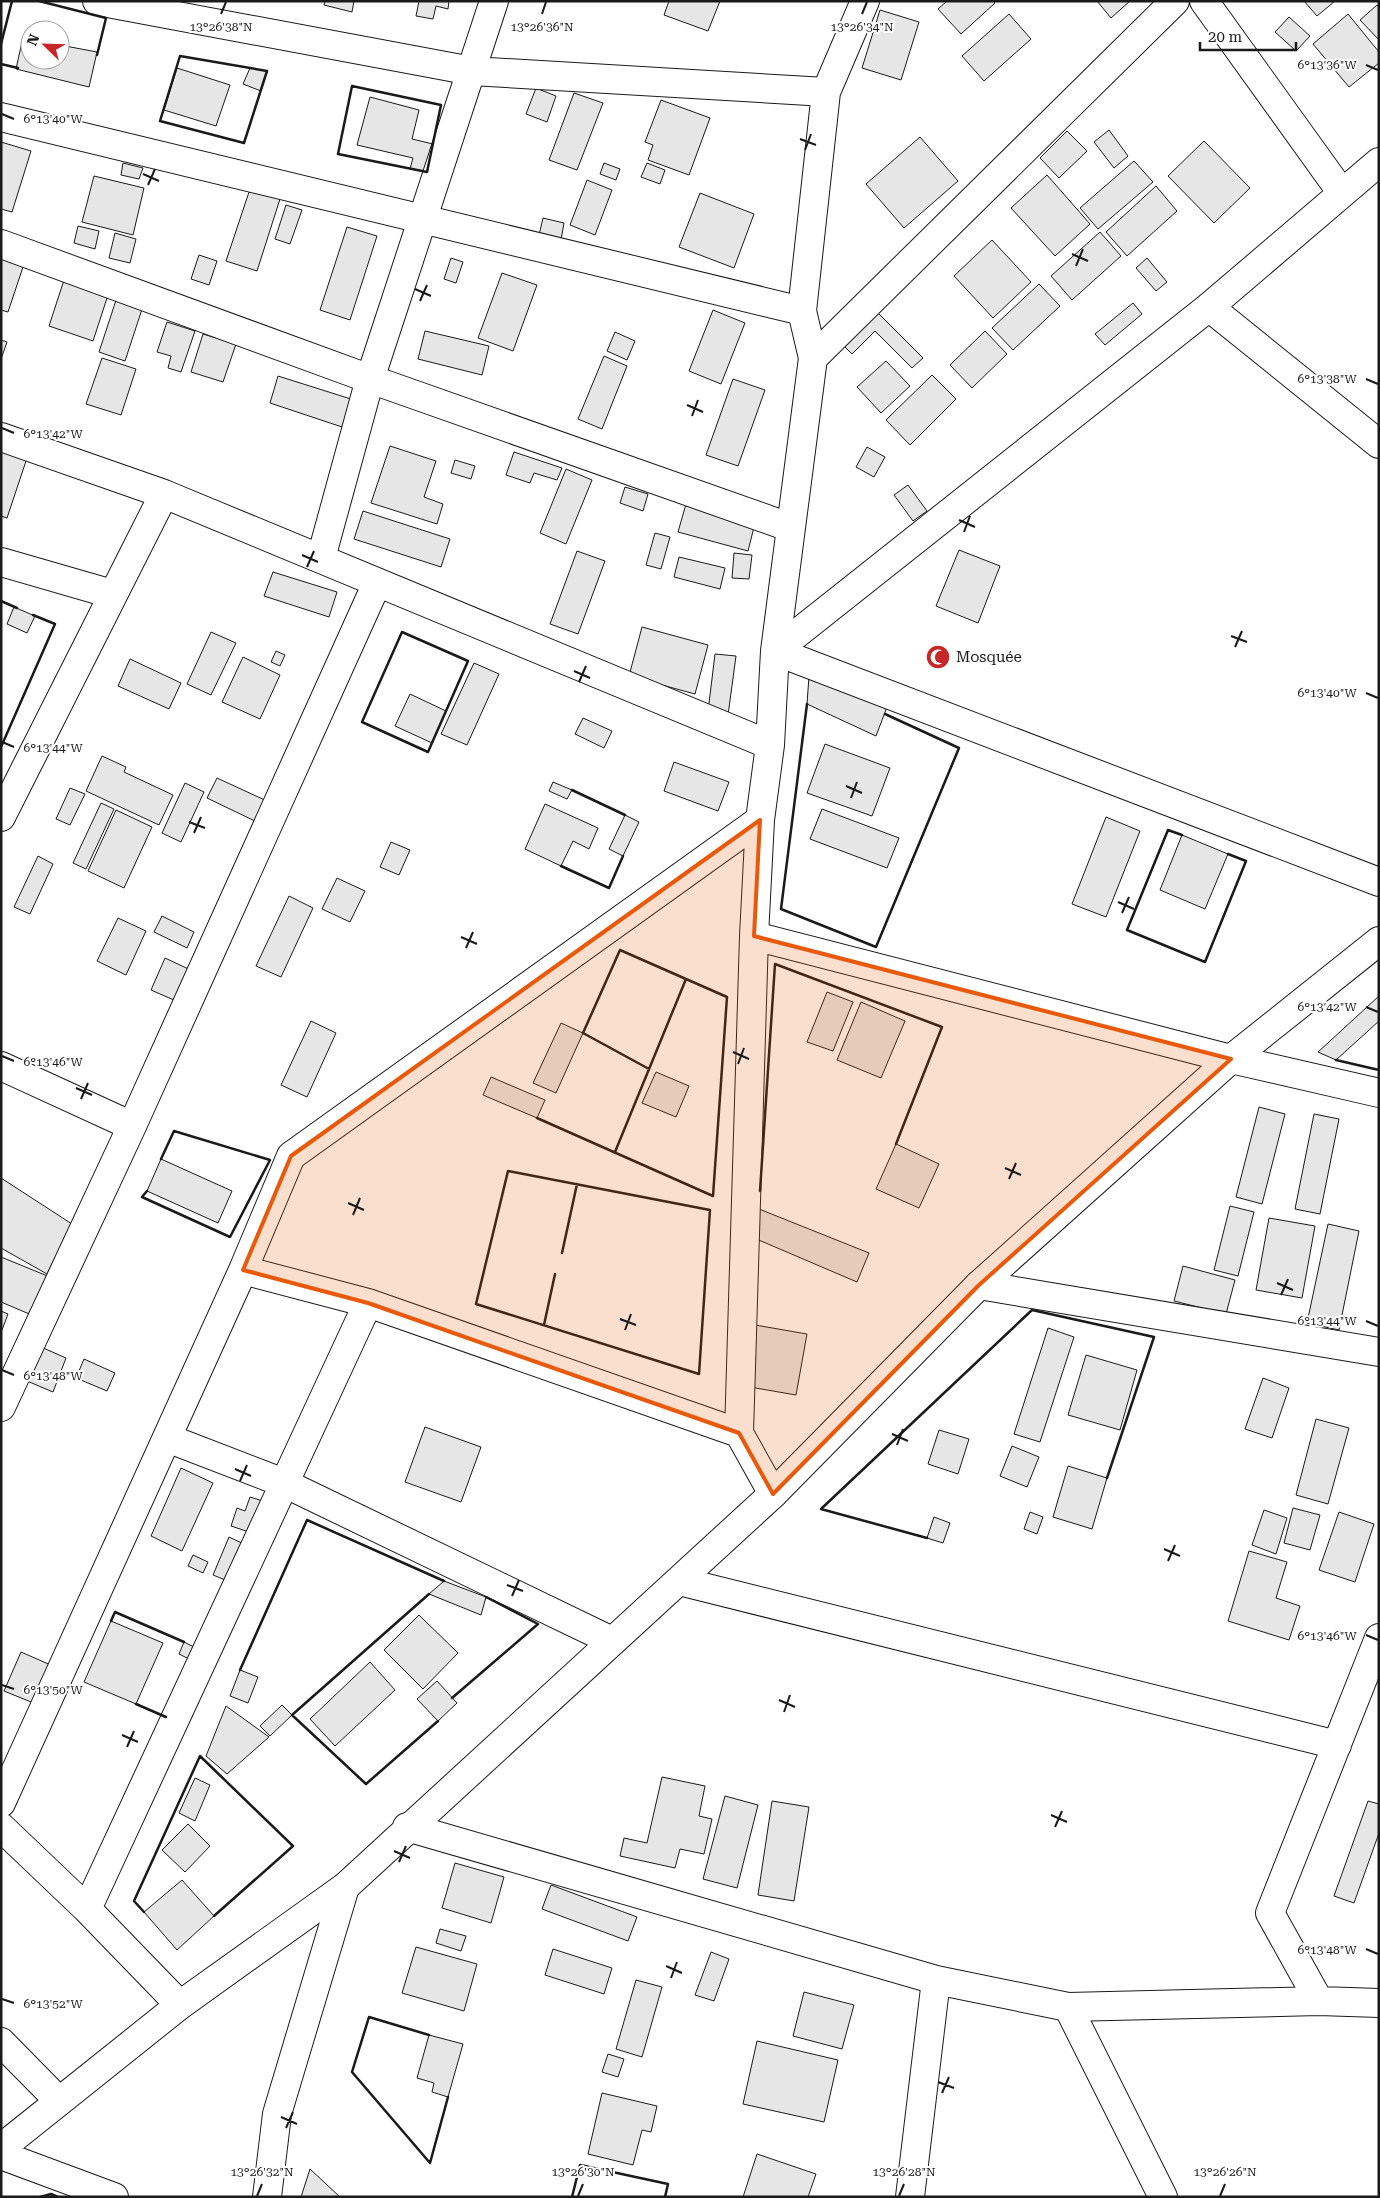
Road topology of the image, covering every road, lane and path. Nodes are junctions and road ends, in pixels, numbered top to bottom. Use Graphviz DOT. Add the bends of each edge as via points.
graph roads {
  1 [pos="97,1"];
  2 [pos="494,1"];
  3 [pos="865,1"];
  4 [pos="1176,1"];
  5 [pos="1204,1"];
  6 [pos="472,71"];
  7 [pos="826,92"];
  8 [pos="1,117"];
  9 [pos="1379,162"];
  10 [pos="1342,193"];
  11 [pos="422,219"];
  12 [pos="1,244"];
  13 [pos="1209,307"];
  14 [pos="802,311"];
  15 [pos="813,358"];
  16 [pos="370,379"];
  17 [pos="1,437"];
  18 [pos="1379,444"];
  19 [pos="164,494"];
  20 [pos="789,527"];
  21 [pos="321,558"];
  22 [pos="1,562"];
  23 [pos="377,583"];
  24 [pos="112,594"];
  25 [pos="774,651"];
  26 [pos="770,745"];
  27 [pos="1,817"];
  28 [pos="760,820"];
  29 [pos="1379,882"];
  30 [pos="754,936"];
  31 [pos="1379,941"];
  32 [pos="1231,1059"];
  33 [pos="1,1066"];
  34 [pos="1379,1094"];
  35 [pos="132,1126"];
  36 [pos="243,1270"];
  37 [pos="980,1285"];
  38 [pos="368,1302"];
  39 [pos="1379,1352"];
  40 [pos="1,1407"];
  41 [pos="739,1433"];
  42 [pos="167,1438"];
  43 [pos="284,1483"];
  44 [pos="773,1494"];
  45 [pos="679,1581"];
  46 [pos="1379,1638"];
  47 [pos="612,1641"];
  48 [pos="1336,1744"];
  49 [pos="1,1803"];
  50 [pos="407,1827"];
  51 [pos="1,1828"];
  52 [pos="345,1886"];
  53 [pos="87,1909"];
  54 [pos="936,1980"];
  55 [pos="1319,2001"];
  56 [pos="1379,2003"];
  57 [pos="180,2005"];
  58 [pos="1068,2006"];
  59 [pos="1,2042"];
  60 [pos="59,2101"];
  61 [pos="1,2148"];
  62 [pos="1,2155"];
  63 [pos="114,2197"];
  64 [pos="267,2197"];
  65 [pos="910,2197"];
  66 [pos="1163,2197"];
  1 -- 6 [label="street"];
  2 -- 6 [label="street"];
  3 -- 7 [label="street"];
  4 -- 15 [label="street"];
  5 -- 10 [label="street"];
  6 -- 7 [label="street"];
  6 -- 11 [label="street"];
  7 -- 14 [label="street"];
  8 -- 11 [label="street"];
  9 -- 10 [label="street"];
  10 -- 13 [label="street"];
  11 -- 14 [label="street"];
  11 -- 16 [label="street"];
  12 -- 16 [label="street"];
  13 -- 18 [label="street"];
  13 -- 25 [label="street"];
  14 -- 15 [label="street"];
  15 -- 20 [label="street"];
  16 -- 20 [label="street"];
  16 -- 21 [label="street"];
  17 -- 19 [label="street"];
  19 -- 21 [label="street"];
  19 -- 24 [label="street"];
  20 -- 25 [label="street"];
  21 -- 23 [label="street"];
  22 -- 24 [label="street"];
  23 -- 26 [label="street"];
  23 -- 35 [label="street"];
  24 -- 27 [label="street"];
  25 -- 26 [label="street"];
  25 -- 29 [label="street"];
  26 -- 28 [label="street"];
  28 -- 30 [label="street"];
  28 -- 36 [label="street" via="291,1156"];
  30 -- 32 [label="street"];
  30 -- 41 [label="street"];
  31 -- 32 [label="street"];
  32 -- 34 [label="street"];
  32 -- 37 [label="street"];
  33 -- 35 [label="street"];
  35 -- 40 [label="street"];
  36 -- 38 [label="street"];
  36 -- 42 [label="street"];
  37 -- 39 [label="street"];
  37 -- 44 [label="street"];
  38 -- 41 [label="street"];
  38 -- 43 [label="street"];
  41 -- 44 [label="street"];
  42 -- 43 [label="street"];
  42 -- 49 [label="street"];
  43 -- 47 [label="street"];
  43 -- 53 [label="street"];
  44 -- 45 [label="street"];
  45 -- 47 [label="street"];
  45 -- 48 [label="street"];
  46 -- 48 [label="street"];
  47 -- 50 [label="street"];
  48 -- 55 [label="street" via="1270,1913"];
  50 -- 52 [label="street"];
  50 -- 54 [label="street"];
  51 -- 53 [label="street"];
  52 -- 57 [label="street"];
  52 -- 64 [label="street" via="276,2114"];
  53 -- 57 [label="street"];
  54 -- 58 [label="street"];
  54 -- 65 [label="street"];
  55 -- 56 [label="street"];
  55 -- 58 [label="street"];
  57 -- 60 [label="street"];
  58 -- 66 [label="street"];
  59 -- 60 [label="street"];
  60 -- 61 [label="street"];
  62 -- 63 [label="street"];
}
